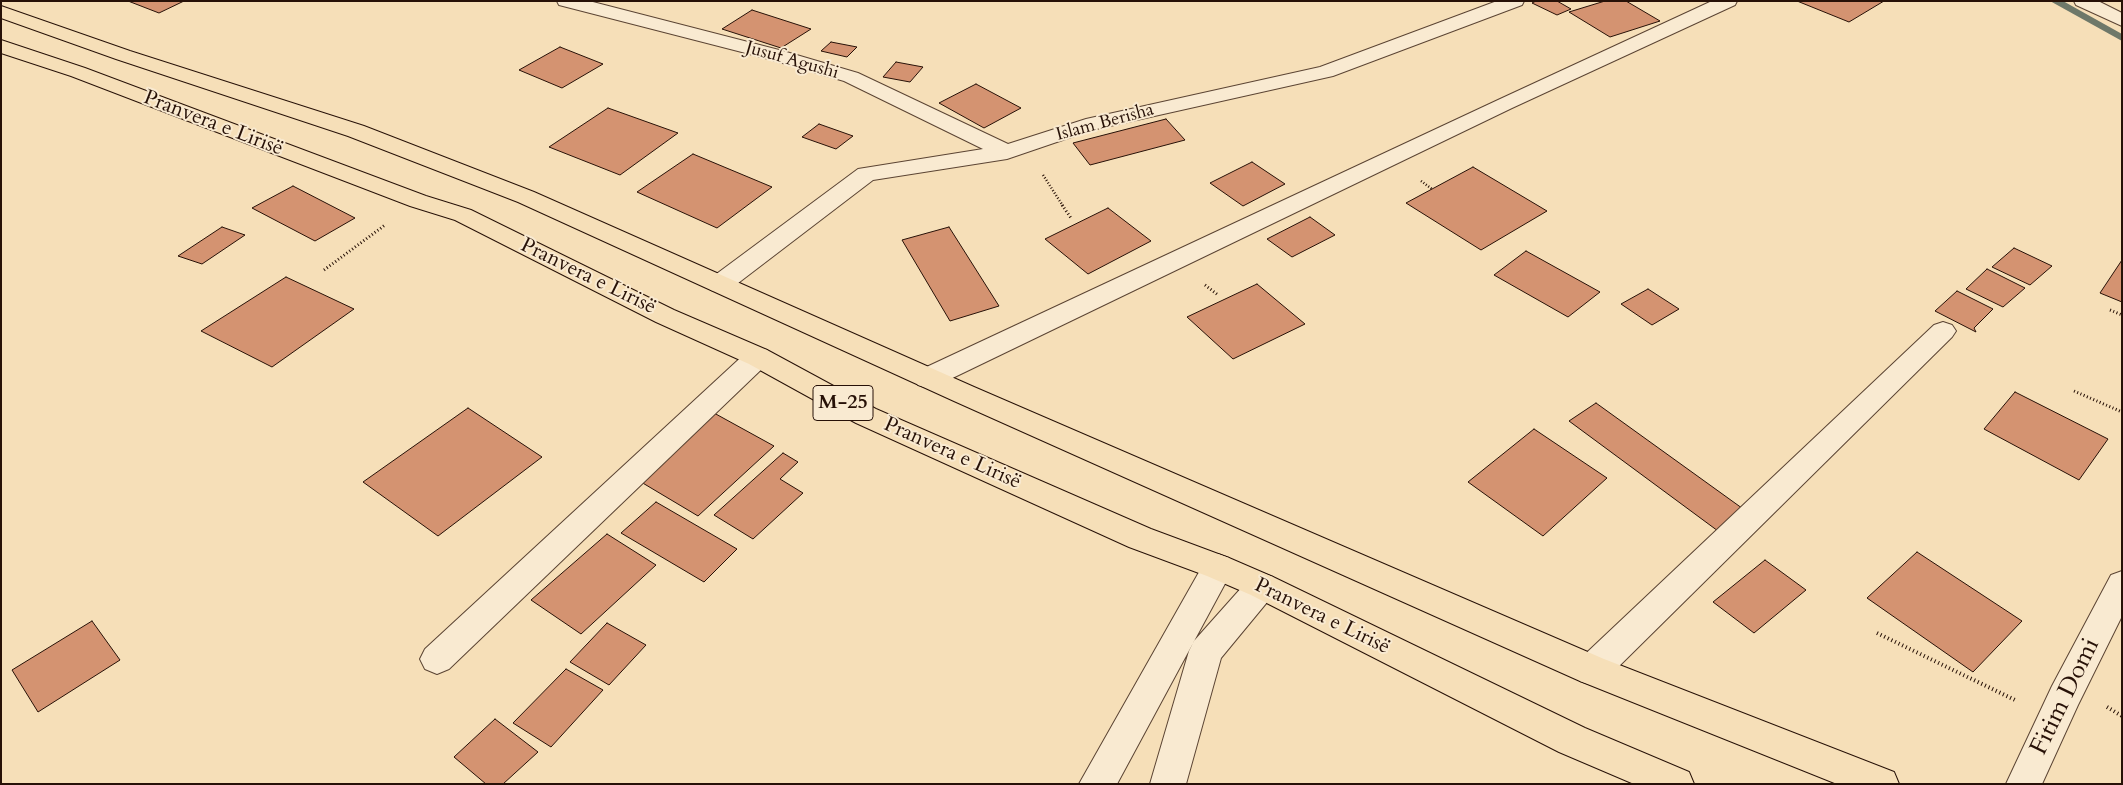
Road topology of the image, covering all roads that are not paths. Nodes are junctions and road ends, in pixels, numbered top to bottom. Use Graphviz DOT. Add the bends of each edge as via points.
graph roads {
  1 [pos="566,1"];
  2 [pos="1515,1"];
  3 [pos="1728,1"];
  4 [pos="2083,1"];
  5 [pos="1,12"];
  6 [pos="2122,20"];
  7 [pos="1,46"];
  8 [pos="1007,152"];
  9 [pos="720,284"];
  10 [pos="1943,331"];
  11 [pos="758,358"];
  12 [pos="928,378"];
  13 [pos="1218,567"];
  14 [pos="2122,584"];
  15 [pos="1262,586"];
  16 [pos="437,659"];
  17 [pos="1592,670"];
  18 [pos="1097,784"];
  19 [pos="1168,784"];
  20 [pos="1676,784"];
  21 [pos="1881,784"];
  22 [pos="2024,784"];
  1 -- 8 [label="street, Jusuf Agushi" via="851,77"];
  2 -- 8 [label="street, Islam Berisha" via="1326,72 1086,125"];
  3 -- 12 [label="street"];
  4 -- 6 [label="street"];
  5 -- 9 [label="main road, Pranvera e Lirisë" via="356,131 526,197"];
  7 -- 11 [label="main road, Pranvera e Lirisë / M-25" via="463,215 665,316"];
  8 -- 9 [label="street, Islam Berisha" via="866,174"];
  9 -- 12 [label="main road, Pranvera e Lirisë"];
  10 -- 17 [label="street"];
  11 -- 13 [label="main road, Pranvera e Lirisë / M-25" via="875,420 1140,538"];
  11 -- 16 [label="street"];
  12 -- 17 [label="main road, Pranvera e Lirisë"];
  13 -- 15 [label="main road, Pranvera e Lirisë / M-25"];
  13 -- 18 [label="street"];
  14 -- 22 [label="street, Fitim Domi"];
  15 -- 19 [label="street" via="1206,651"];
  15 -- 20 [label="main road, Pranvera e Lirisë / M-25" via="1572,740"];
  17 -- 21 [label="main road, Pranvera e Lirisë"];
}
